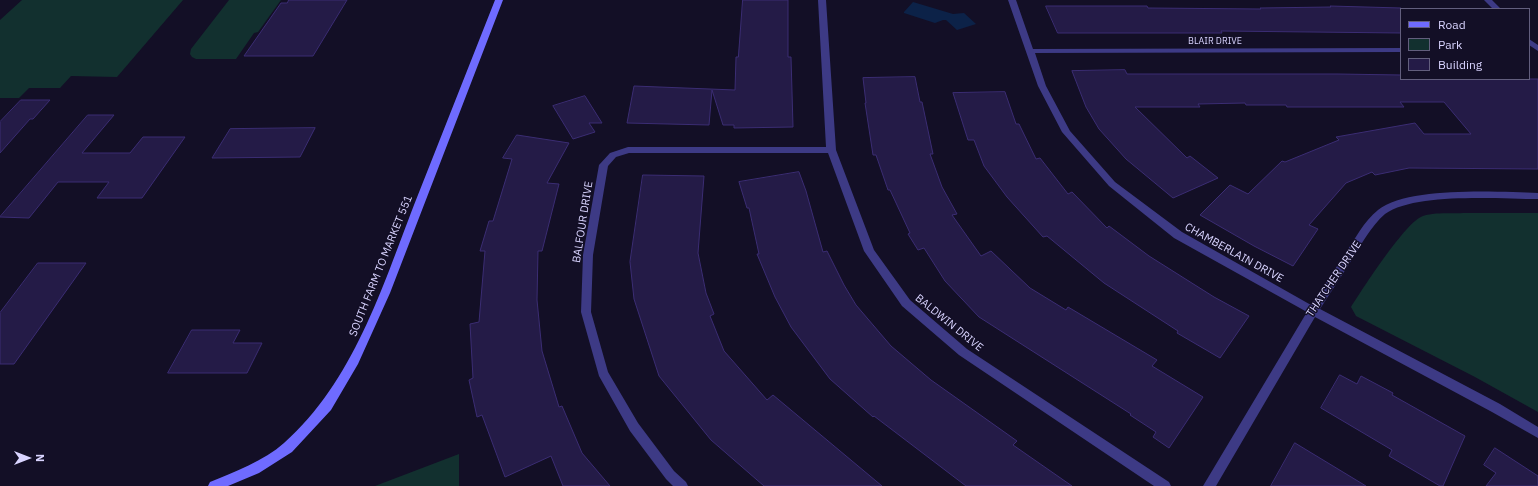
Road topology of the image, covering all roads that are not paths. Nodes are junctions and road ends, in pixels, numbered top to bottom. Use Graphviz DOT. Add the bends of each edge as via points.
graph roads {
  1 [pos="499,0"];
  2 [pos="822,0"];
  3 [pos="1012,0"];
  4 [pos="1488,0"];
  5 [pos="1496,8"];
  6 [pos="1530,41"];
  7 [pos="1400,50"];
  8 [pos="1538,50"];
  9 [pos="1030,51"];
  10 [pos="831,150"];
  11 [pos="1538,196"];
  12 [pos="1312,310"];
  13 [pos="1538,434"];
  14 [pos="214,486"];
  15 [pos="682,486"];
  16 [pos="1165,486"];
  17 [pos="1209,486"];
  1 -- 14 [label="main road, SOUTH FARM TO MARKET 551" via="385,293 354,361 328,406 288,448 255,469"];
  2 -- 10 [label="street, BALDWIN DRIVE"];
  3 -- 9 [label="street, CHAMBERLAIN DRIVE"];
  4 -- 5 [label="street"];
  6 -- 8 [label="street"];
  7 -- 9 [label="street, BLAIR DRIVE"];
  9 -- 12 [label="street, CHAMBERLAIN DRIVE" via="1042,86 1066,132 1112,184 1178,236"];
  10 -- 15 [label="street, BALFOUR DRIVE" via="628,150 613,155 604,165 588,255 586,312 603,373 634,427 670,475"];
  10 -- 16 [label="street, BALDWIN DRIVE" via="870,251 906,302 963,352"];
  11 -- 12 [label="street, THATCHER DRIVE" via="1435,197 1406,201 1383,211 1369,227"];
  12 -- 13 [label="street, CHAMBERLAIN DRIVE" via="1496,408"];
  12 -- 17 [label="street, THATCHER DRIVE"];
}
